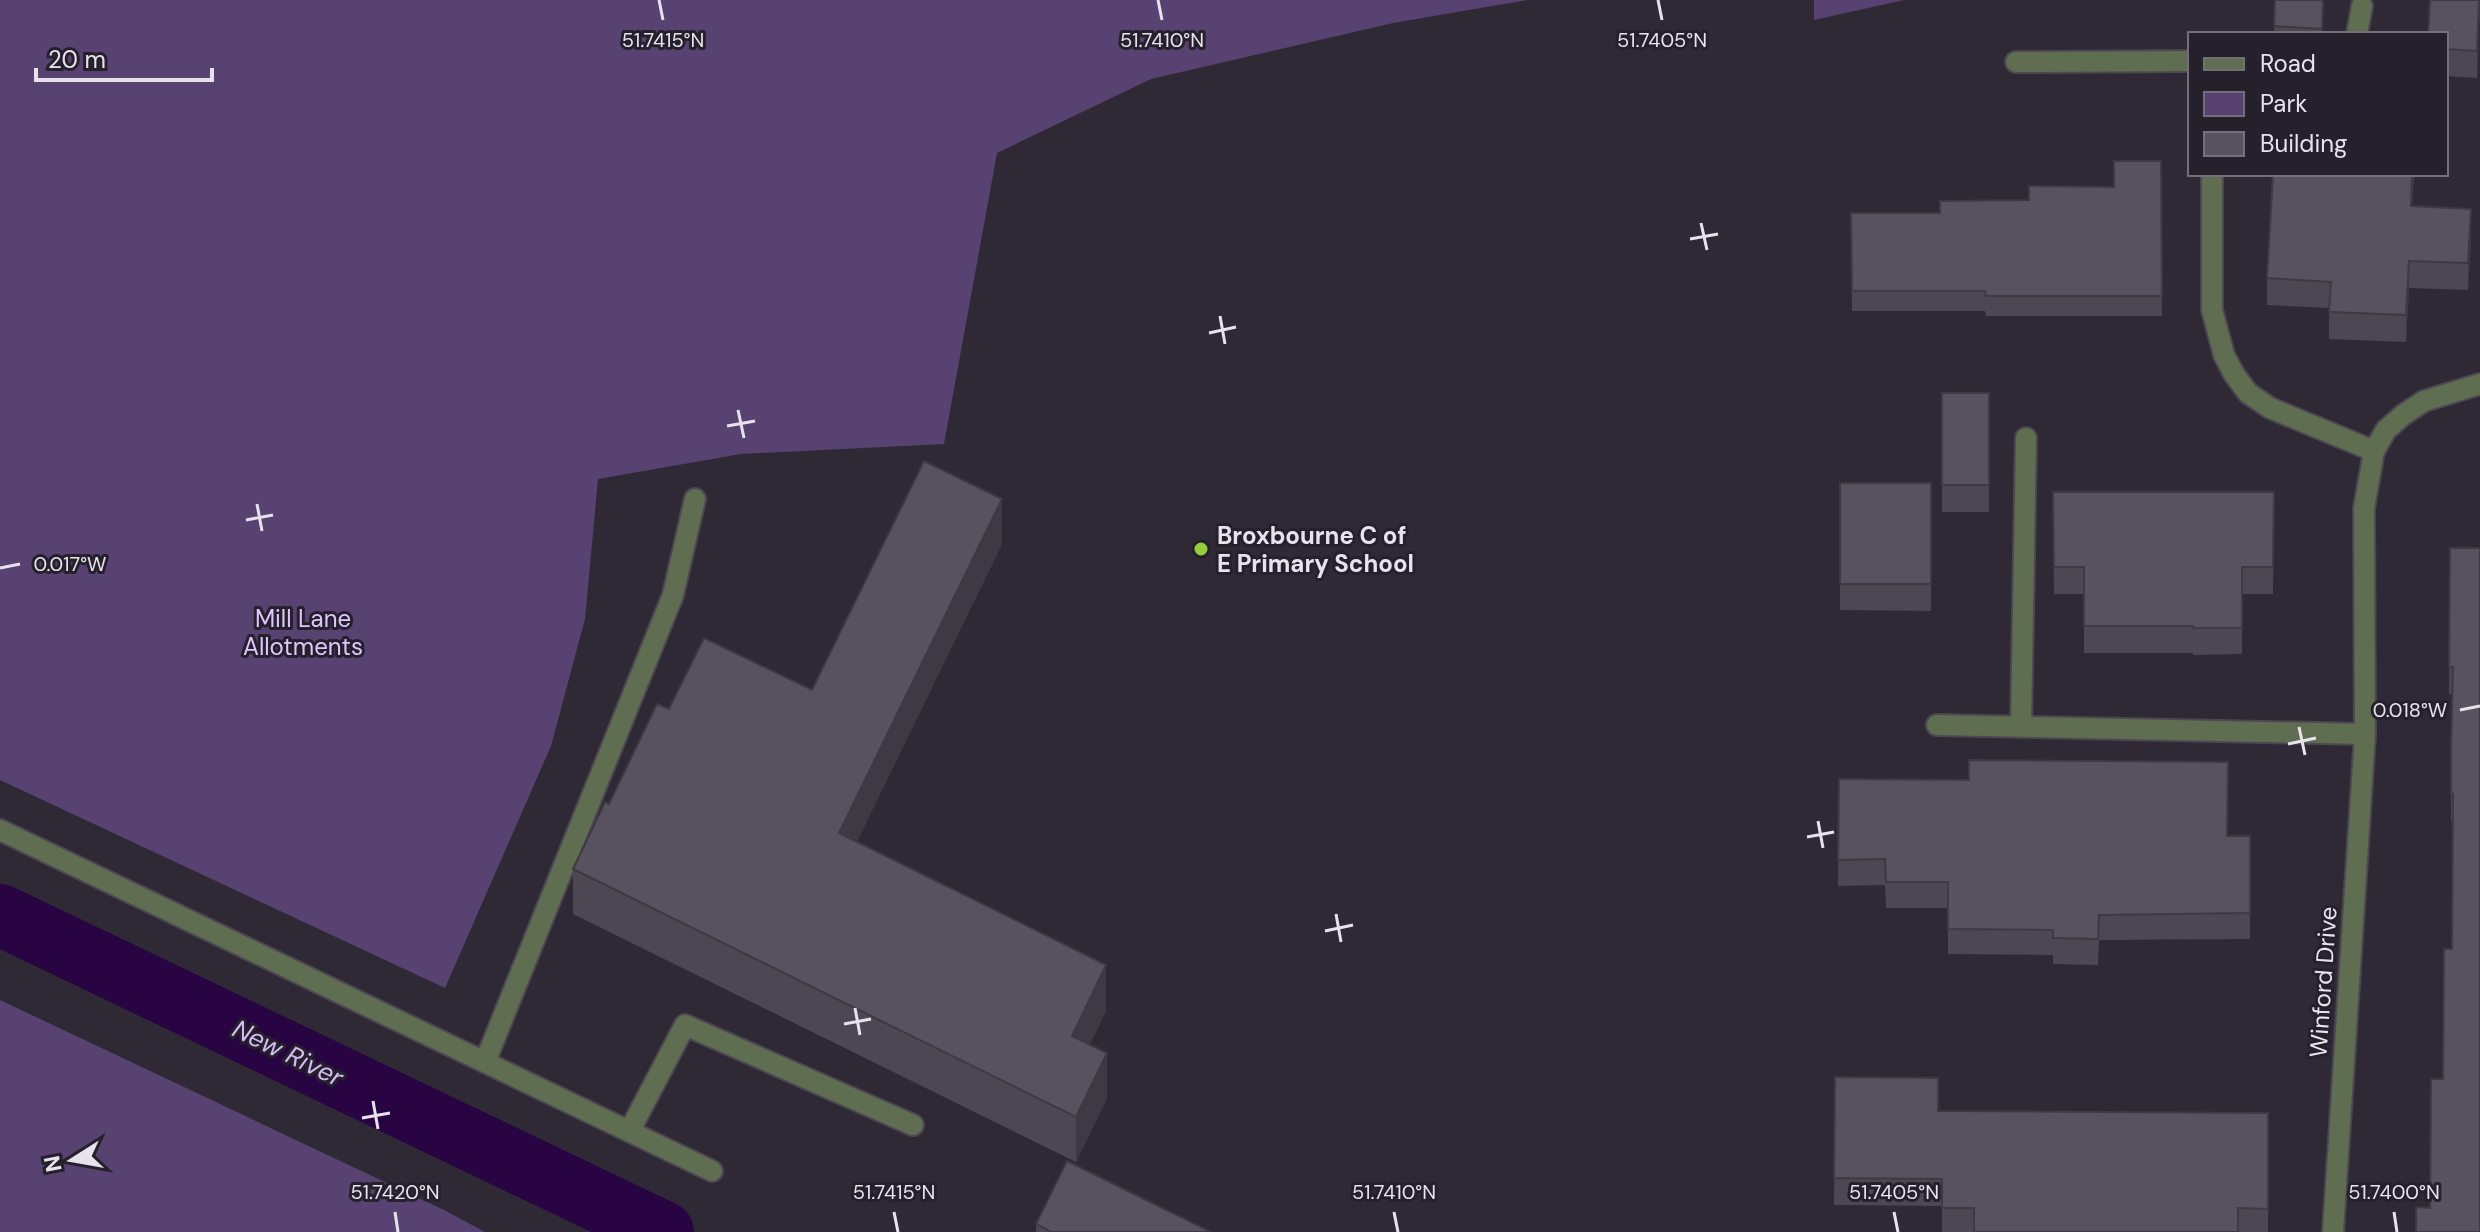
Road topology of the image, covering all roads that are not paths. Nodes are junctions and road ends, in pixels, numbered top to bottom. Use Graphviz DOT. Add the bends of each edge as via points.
graph roads {
  1 [pos="2362,6"];
  2 [pos="2357,32"];
  3 [pos="2188,61"];
  4 [pos="2016,62"];
  5 [pos="2212,176"];
  6 [pos="2480,384"];
  7 [pos="2026,438"];
  8 [pos="2374,451"];
  9 [pos="695,499"];
  10 [pos="1937,725"];
  11 [pos="2021,727"];
  12 [pos="2365,734"];
  13 [pos="0,830"];
  14 [pos="485,1062"];
  15 [pos="913,1125"];
  16 [pos="630,1130"];
  17 [pos="712,1171"];
  18 [pos="2333,1232"];
  1 -- 2 [label="street"];
  3 -- 4 [label="street"];
  5 -- 8 [label="street" via="2212,310 2234,374 2248,393 2270,408"];
  6 -- 8 [label="street, Winford Drive" via="2424,401 2386,430"];
  7 -- 11 [label="street"];
  8 -- 12 [label="street, Winford Drive" via="2364,508"];
  9 -- 14 [label="street" via="673,595"];
  10 -- 11 [label="street"];
  11 -- 12 [label="street"];
  12 -- 18 [label="street, Winford Drive"];
  13 -- 14 [label="street"];
  14 -- 16 [label="street"];
  15 -- 16 [label="street" via="685,1025"];
  16 -- 17 [label="street"];
}
